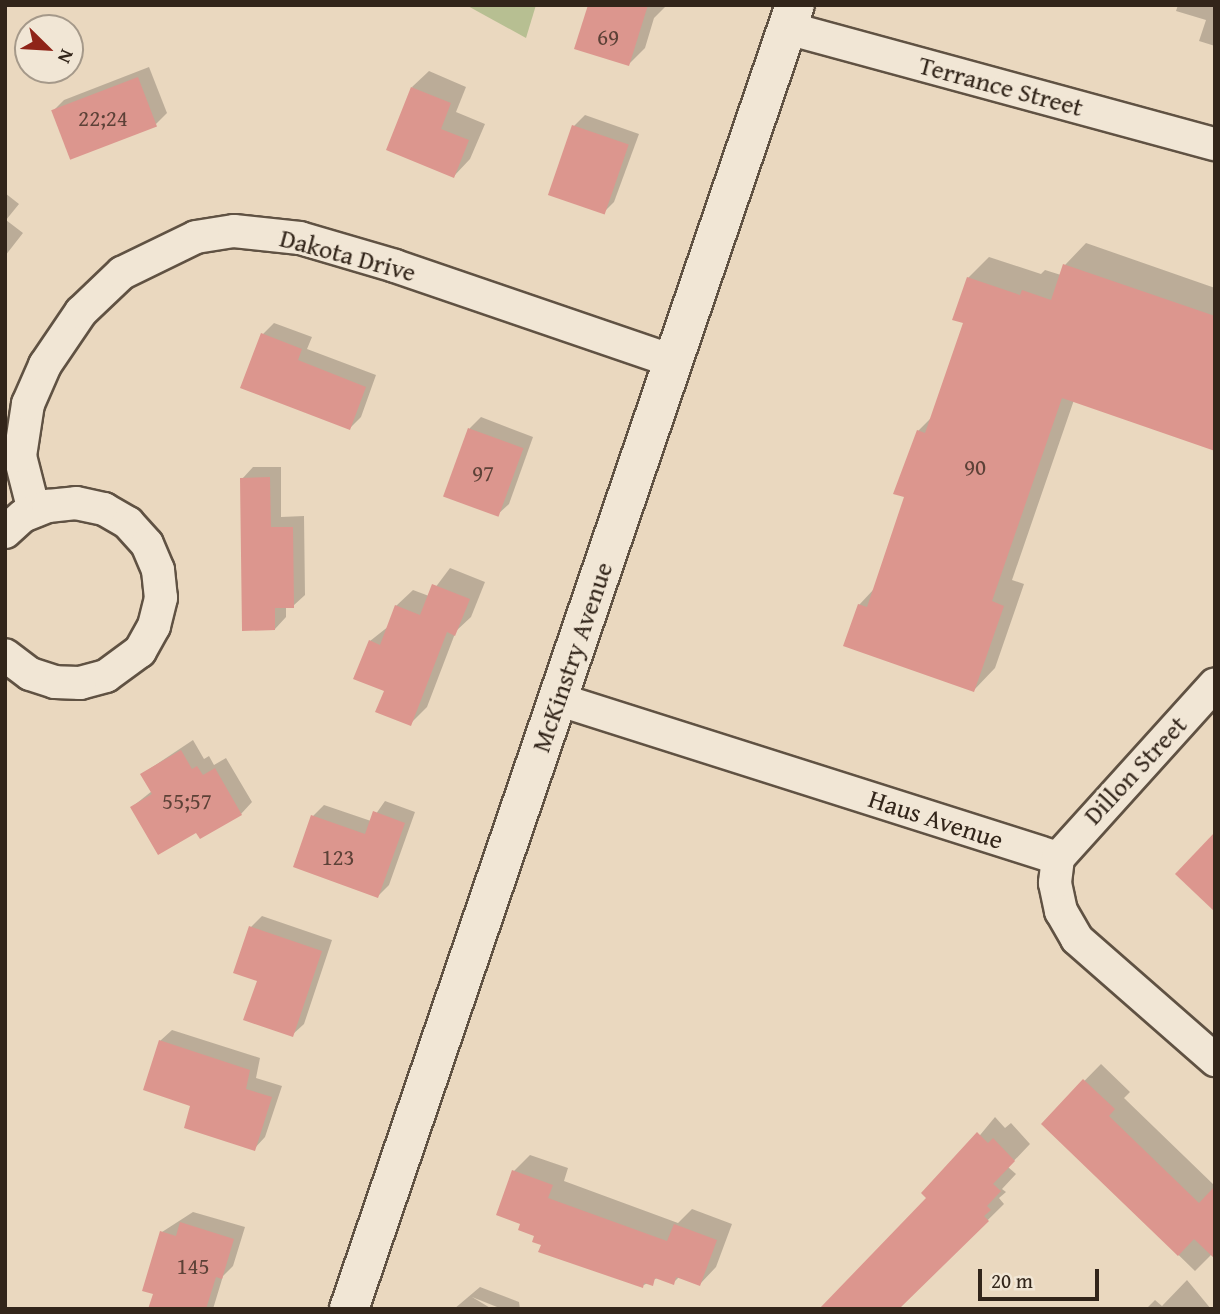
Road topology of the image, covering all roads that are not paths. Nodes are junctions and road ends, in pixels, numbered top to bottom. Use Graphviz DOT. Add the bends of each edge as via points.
graph roads {
  1 [pos="791,16"];
  2 [pos="1215,144"];
  3 [pos="673,361"];
  4 [pos="34,510"];
  5 [pos="5,531"];
  6 [pos="5,655"];
  7 [pos="1215,684"];
  8 [pos="557,699"];
  9 [pos="1058,858"];
  10 [pos="1215,1060"];
  11 [pos="349,1309"];
  1 -- 2 [label="street, Terrance Street"];
  1 -- 3 [label="street, McKinstry Avenue"];
  3 -- 4 [label="street, Dakota Drive" via="312,241 255,232 196,237 122,273 81,312 45,365 28,404 20,456"];
  3 -- 8 [label="street, McKinstry Avenue"];
  4 -- 5 [label="street"];
  4 -- 6 [label="street" via="76,503 104,509 128,523 153,557 160,584 159,613 140,651 119,670 93,681 42,679"];
  7 -- 9 [label="street, Dillon Street"];
  8 -- 9 [label="street, Haus Avenue"];
  8 -- 11 [label="street, McKinstry Avenue"];
  9 -- 10 [label="street" via="1055,883 1061,911 1077,939"];
}
